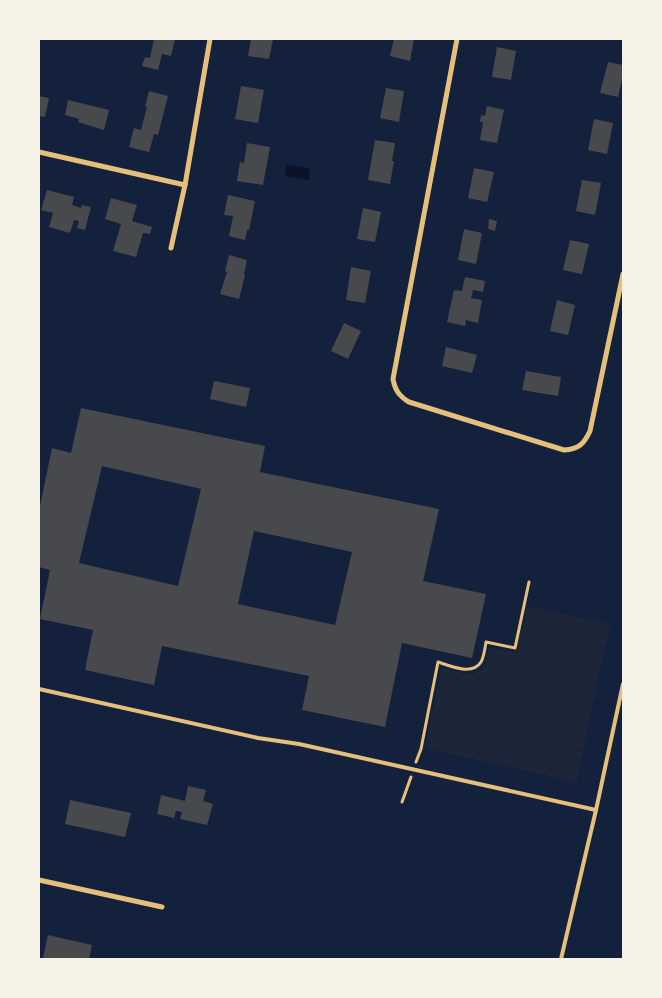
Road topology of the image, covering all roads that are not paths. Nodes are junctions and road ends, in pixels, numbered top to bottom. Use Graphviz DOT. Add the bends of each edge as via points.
graph roads {
  1 [pos="210,39"];
  2 [pos="457,39"];
  3 [pos="39,152"];
  4 [pos="185,185"];
  5 [pos="171,248"];
  6 [pos="623,274"];
  7 [pos="623,684"];
  8 [pos="39,689"];
  9 [pos="596,810"];
  10 [pos="39,880"];
  11 [pos="162,907"];
  12 [pos="561,959"];
  1 -- 4 [label="street"];
  2 -- 6 [label="street" via="393,379 395,389 409,402 564,450 574,450 585,442 590,431"];
  3 -- 4 [label="street"];
  4 -- 5 [label="street"];
  7 -- 9 [label="lane"];
  8 -- 9 [label="lane"];
  9 -- 12 [label="lane"];
  10 -- 11 [label="street"];
}
